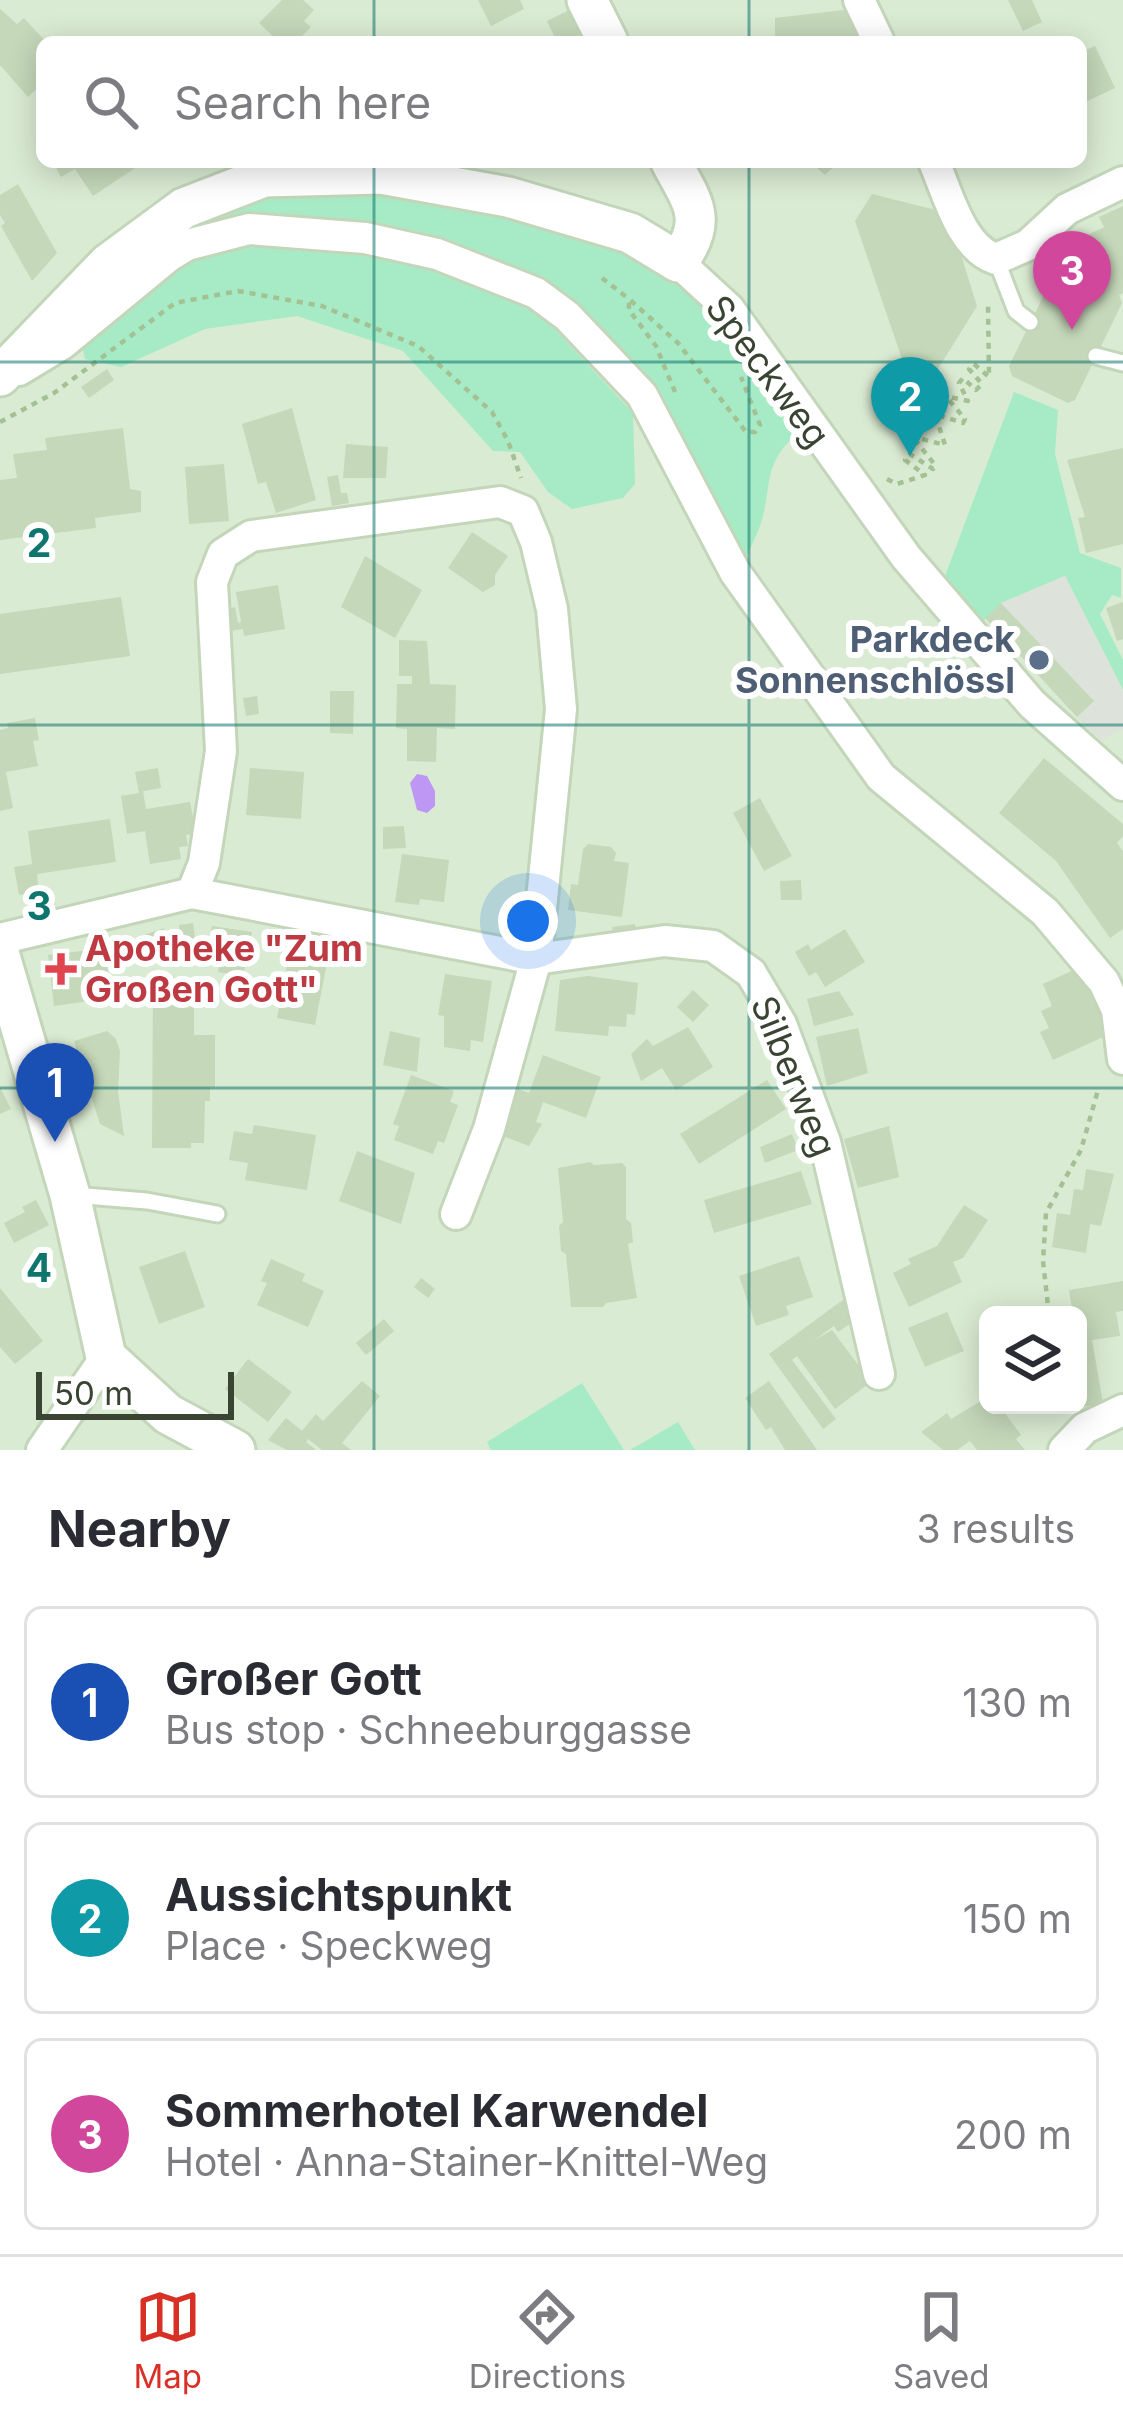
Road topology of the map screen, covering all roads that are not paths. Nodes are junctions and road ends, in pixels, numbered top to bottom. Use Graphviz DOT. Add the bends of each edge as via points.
graph roads {
  1 [pos="586,0"];
  2 [pos="859,0"];
  3 [pos="605,36"];
  4 [pos="876,36"];
  5 [pos="674,168"];
  6 [pos="937,168"];
  7 [pos="1123,182"];
  8 [pos="996,260"];
  9 [pos="678,262"];
  10 [pos="1030,322"];
  11 [pos="1096,356"];
  12 [pos="1123,363"];
  13 [pos="0,379"];
  14 [pos="1123,784"];
  15 [pos="192,893"];
  16 [pos="0,939"];
  17 [pos="0,956"];
  18 [pos="536,959"];
  19 [pos="1123,1059"];
  20 [pos="70,1195"];
  21 [pos="217,1214"];
  22 [pos="456,1214"];
  23 [pos="106,1357"];
  24 [pos="879,1374"];
  25 [pos="1123,1410"];
  26 [pos="42,1450"];
  27 [pos="235,1450"];
  28 [pos="1064,1450"];
  1 -- 3 [label="street"];
  2 -- 4 [label="street"];
  5 -- 9 [label="street" via="697,225"];
  6 -- 8 [label="street" via="969,238"];
  7 -- 8 [label="street" via="1067,209 1028,245"];
  8 -- 10 [label="lane" via="1016,311"];
  9 -- 13 [label="street, Speckweg" via="630,233 508,197 381,175 264,177 184,208 108,264"];
  9 -- 14 [label="street, Speckweg" via="729,309 948,606 1032,704"];
  11 -- 12 [label="lane"];
  13 -- 19 [label="street" via="62,344 187,245 248,230 404,244 536,293 635,386 735,572 881,777 1045,912 1104,982"];
  15 -- 16 [label="street, Silberweg"];
  15 -- 18 [label="street, Silberweg"];
  15 -- 18 [label="street" via="221,751 212,582 223,554 251,536 500,502 523,511 533,534 552,610 561,709"];
  17 -- 20 [label="street"];
  18 -- 22 [label="street" via="489,1129"];
  18 -- 24 [label="street, Silberweg" via="681,940 713,946 751,973 782,1024 824,1142"];
  20 -- 21 [label="lane"];
  20 -- 23 [label="street"];
  23 -- 26 [label="street"];
  23 -- 27 [label="street" via="168,1414"];
  25 -- 28 [label="street" via="1085,1428"];
}
